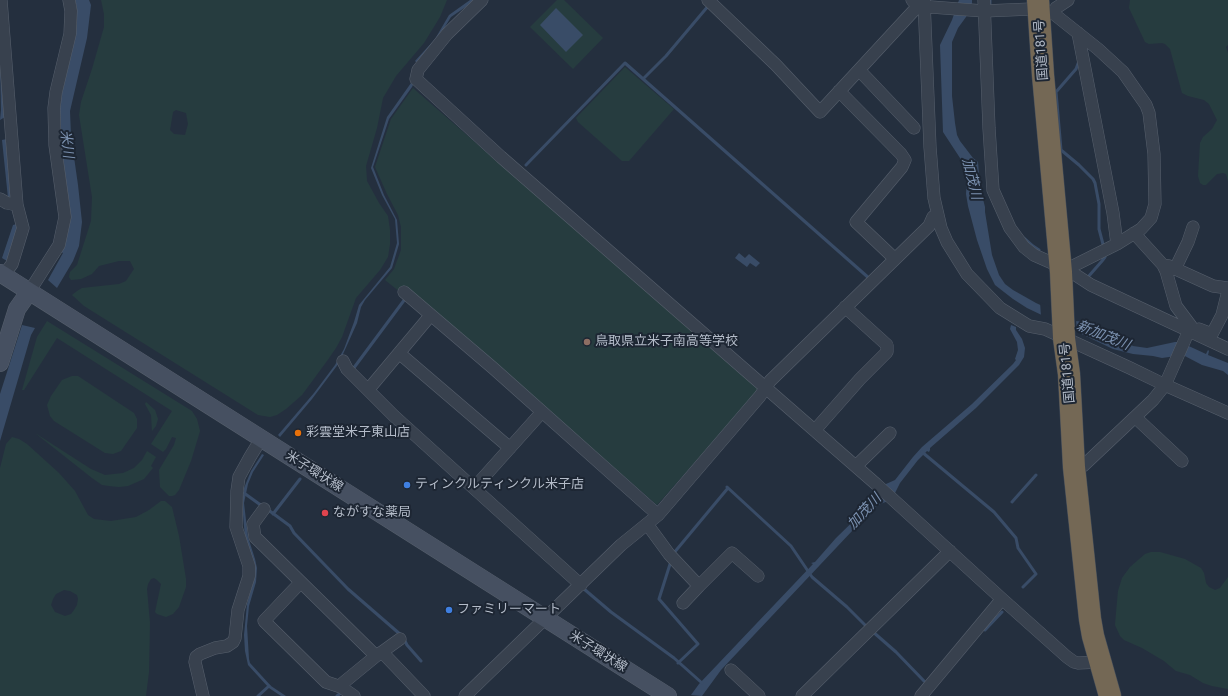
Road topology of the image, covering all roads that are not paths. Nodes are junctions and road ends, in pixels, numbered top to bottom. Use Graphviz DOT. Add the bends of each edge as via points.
graph roads {
  1 [pos="69,0"];
  2 [pos="482,0"];
  3 [pos="708,0"];
  4 [pos="1068,0"];
  5 [pos="3,1"];
  6 [pos="922,4"];
  7 [pos="1037,6"];
  8 [pos="983,7"];
  9 [pos="1078,33"];
  10 [pos="859,70"];
  11 [pos="840,91"];
  12 [pos="5,126"];
  13 [pos="914,128"];
  14 [pos="0,199"];
  15 [pos="17,204"];
  16 [pos="937,214"];
  17 [pos="1193,227"];
  18 [pos="1134,233"];
  19 [pos="1117,244"];
  20 [pos="895,259"];
  21 [pos="1058,265"];
  22 [pos="1163,265"];
  23 [pos="1175,268"];
  24 [pos="2,274"];
  25 [pos="1228,288"];
  26 [pos="1228,291"];
  27 [pos="29,292"];
  28 [pos="404,292"];
  29 [pos="845,307"];
  30 [pos="430,316"];
  31 [pos="1224,317"];
  32 [pos="1189,331"];
  33 [pos="1059,332"];
  34 [pos="1228,350"];
  35 [pos="399,352"];
  36 [pos="343,361"];
  37 [pos="0,363"];
  38 [pos="1166,383"];
  39 [pos="766,387"];
  40 [pos="368,390"];
  41 [pos="542,412"];
  42 [pos="1228,413"];
  43 [pos="1135,417"];
  44 [pos="815,430"];
  45 [pos="890,433"];
  46 [pos="261,439"];
  47 [pos="510,448"];
  48 [pos="1182,461"];
  49 [pos="856,466"];
  50 [pos="1070,468"];
  51 [pos="474,488"];
  52 [pos="264,509"];
  53 [pos="658,515"];
  54 [pos="647,524"];
  55 [pos="950,551"];
  56 [pos="758,576"];
  57 [pos="301,582"];
  58 [pos="580,585"];
  59 [pos="699,586"];
  60 [pos="1002,599"];
  61 [pos="683,603"];
  62 [pos="545,618"];
  63 [pos="400,640"];
  64 [pos="379,654"];
  65 [pos="1098,662"];
  66 [pos="731,670"];
  67 [pos="341,687"];
  68 [pos="203,696"];
  69 [pos="354,696"];
  70 [pos="424,696"];
  71 [pos="465,696"];
  72 [pos="668,696"];
  73 [pos="759,696"];
  74 [pos="802,696"];
  75 [pos="921,696"];
  76 [pos="1100,696"];
  77 [pos="1110,696"];
  1 -- 27 [label="street" via="70,34 54,108 55,145 65,217 59,245"];
  2 -- 39 [label="street" via="447,34 418,70 416,79 507,162"];
  3 -- 11 [label="street" via="776,65 820,112"];
  4 -- 7 [label="street" via="1056,8"];
  5 -- 12 [label="street"];
  6 -- 8 [label="street"];
  6 -- 10 [label="street"];
  6 -- 16 [label="street" via="932,181"];
  7 -- 8 [label="street"];
  7 -- 9 [label="street"];
  7 -- 21 [label="highway, 国道181号"];
  8 -- 21 [label="street" via="993,190 1010,228 1024,247 1034,255"];
  9 -- 18 [label="street" via="1123,72 1149,113 1154,154 1155,204 1151,218 1142,229"];
  9 -- 19 [label="street"];
  10 -- 11 [label="street"];
  10 -- 13 [label="street"];
  11 -- 20 [label="street" via="905,160 856,222"];
  12 -- 15 [label="street"];
  14 -- 15 [label="street"];
  15 -- 24 [label="street" via="23,228 12,264"];
  16 -- 20 [label="street" via="929,226"];
  16 -- 33 [label="street" via="950,247 967,274 982,291 1000,308 1029,326"];
  17 -- 23 [label="street"];
  18 -- 19 [label="street"];
  18 -- 22 [label="street"];
  19 -- 21 [label="street" via="1073,266"];
  20 -- 29 [label="street"];
  21 -- 32 [label="street" via="1091,284"];
  21 -- 33 [label="highway, 国道181号"];
  22 -- 23 [label="street"];
  22 -- 32 [label="street" via="1176,306"];
  23 -- 25 [label="street" via="1213,286"];
  24 -- 27 [label="main road, 米子環状線"];
  26 -- 31 [label="street"];
  27 -- 37 [label="main road" via="17,309"];
  27 -- 46 [label="main road, 米子環状線"];
  28 -- 30 [label="street"];
  29 -- 39 [label="street"];
  29 -- 44 [label="street" via="887,345 887,352"];
  30 -- 35 [label="street"];
  30 -- 41 [label="street" via="474,351"];
  31 -- 32 [label="street" via="1212,334"];
  32 -- 34 [label="street"];
  32 -- 38 [label="street"];
  33 -- 38 [label="street"];
  33 -- 50 [label="highway, 国道181号"];
  35 -- 40 [label="street"];
  35 -- 47 [label="street"];
  36 -- 40 [label="street" via="347,369"];
  38 -- 42 [label="street"];
  38 -- 43 [label="street"];
  39 -- 44 [label="street"];
  39 -- 53 [label="street"];
  40 -- 51 [label="street"];
  41 -- 47 [label="street"];
  41 -- 53 [label="street"];
  43 -- 48 [label="street"];
  43 -- 50 [label="street" via="1084,466"];
  44 -- 49 [label="street"];
  45 -- 49 [label="street"];
  46 -- 62 [label="main road, 米子環状線"];
  46 -- 68 [label="street" via="242,472 237,491 236,527 249,566 249,576 238,610 233,642 196,657"];
  47 -- 51 [label="street"];
  49 -- 55 [label="street"];
  50 -- 65 [label="highway, 国道181号" via="1071,533 1079,595 1084,625"];
  51 -- 58 [label="street"];
  52 -- 57 [label="street" via="253,524 255,537"];
  53 -- 54 [label="street"];
  54 -- 58 [label="street"];
  54 -- 59 [label="street" via="669,554"];
  55 -- 60 [label="street"];
  55 -- 74 [label="street"];
  56 -- 59 [label="street" via="732,553"];
  57 -- 64 [label="street"];
  57 -- 67 [label="street" via="264,621 326,682"];
  58 -- 62 [label="street"];
  59 -- 61 [label="street"];
  60 -- 65 [label="street" via="1074,662"];
  60 -- 75 [label="street"];
  62 -- 71 [label="street"];
  62 -- 72 [label="main road, 米子環状線"];
  63 -- 64 [label="street"];
  64 -- 67 [label="street"];
  64 -- 70 [label="street"];
  65 -- 76 [label="highway, 国道181号"];
  65 -- 77 [label="highway, 国道181号"];
  66 -- 73 [label="street"];
  67 -- 69 [label="street"];
}
